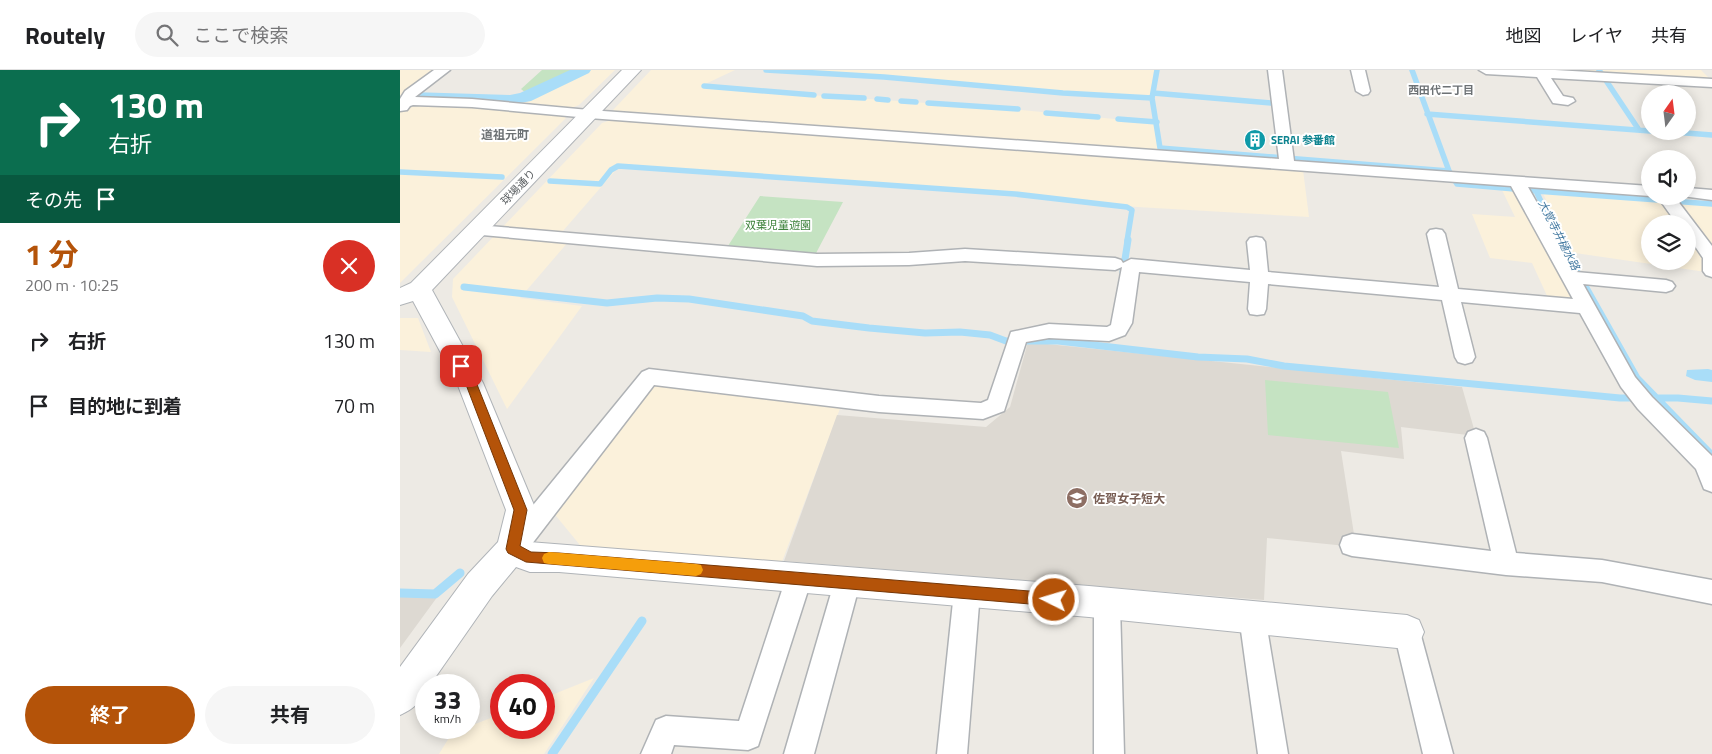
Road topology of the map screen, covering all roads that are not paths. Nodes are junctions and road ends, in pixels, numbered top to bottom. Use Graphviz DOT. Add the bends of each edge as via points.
graph roads {
  1 [pos="443,70"];
  2 [pos="632,70"];
  3 [pos="1275,70"];
  4 [pos="1358,70"];
  5 [pos="1486,70"];
  6 [pos="1504,70"];
  7 [pos="1706,70"];
  8 [pos="1541,73"];
  9 [pos="1712,76"];
  10 [pos="1712,83"];
  11 [pos="1364,91"];
  12 [pos="1568,102"];
  13 [pos="404,103"];
  14 [pos="589,114"];
  15 [pos="1287,160"];
  16 [pos="1520,187"];
  17 [pos="1641,191"];
  18 [pos="1696,194"];
  19 [pos="1712,195"];
  20 [pos="1672,205"];
  21 [pos="1679,215"];
  22 [pos="477,230"];
  23 [pos="1436,234"];
  24 [pos="1696,237"];
  25 [pos="1256,242"];
  26 [pos="1115,264"];
  27 [pos="1712,271"];
  28 [pos="1260,277"];
  29 [pos="1569,277"];
  30 [pos="1666,286"];
  31 [pos="410,293"];
  32 [pos="1449,294"];
  33 [pos="1585,307"];
  34 [pos="1257,309"];
  35 [pos="1465,357"];
  36 [pos="1476,438"];
  37 [pos="1712,481"];
  38 [pos="1352,545"];
  39 [pos="512,549"];
  40 [pos="1506,564"];
  41 [pos="799,578"];
  42 [pos="847,583"];
  43 [pos="967,592"];
  44 [pos="1712,592"];
  45 [pos="1107,604"];
  46 [pos="1252,616"];
  47 [pos="1407,632"];
  48 [pos="400,697"];
  49 [pos="656,754"];
  50 [pos="799,754"];
  51 [pos="952,754"];
  52 [pos="1109,754"];
  53 [pos="1273,754"];
  54 [pos="1438,754"];
  1 -- 13 [label="street"];
  2 -- 14 [label="street, 球場通り"];
  3 -- 15 [label="street"];
  4 -- 11 [label="street"];
  5 -- 6 [label="street"];
  6 -- 8 [label="street"];
  7 -- 9 [label="street"];
  8 -- 10 [label="street"];
  8 -- 12 [label="street" via="1558,100"];
  13 -- 14 [label="street" via="472,103"];
  14 -- 15 [label="street"];
  14 -- 22 [label="street, 球場通り"];
  15 -- 16 [label="street"];
  16 -- 17 [label="street"];
  16 -- 29 [label="street"];
  18 -- 19 [label="street"];
  20 -- 21 [label="street"];
  22 -- 26 [label="street" via="818,260 965,255"];
  22 -- 31 [label="street, 球場通り"];
  23 -- 32 [label="street"];
  24 -- 27 [label="street" via="1712,258"];
  25 -- 28 [label="street"];
  28 -- 32 [label="street"];
  28 -- 34 [label="street"];
  28 -- 39 [label="street" via="1131,265 1122,324 1113,332 1049,331 1017,341 997,405 983,411 870,403 649,378"];
  29 -- 30 [label="street"];
  29 -- 33 [label="street"];
  31 -- 39 [label="street" via="470,382 521,510"];
  32 -- 33 [label="street"];
  32 -- 35 [label="street"];
  33 -- 37 [label="street" via="1640,398 1706,464"];
  36 -- 40 [label="street"];
  38 -- 40 [label="street"];
  39 -- 41 [label="street" via="530,558"];
  39 -- 48 [label="street" via="480,585"];
  40 -- 44 [label="street" via="1602,571"];
  41 -- 42 [label="street"];
  41 -- 49 [label="street" via="748,736 666,730"];
  42 -- 43 [label="street"];
  42 -- 50 [label="street"];
  43 -- 45 [label="street"];
  43 -- 51 [label="street"];
  45 -- 46 [label="street"];
  45 -- 52 [label="street"];
  46 -- 47 [label="street"];
  46 -- 53 [label="street"];
  47 -- 54 [label="street"];
}
